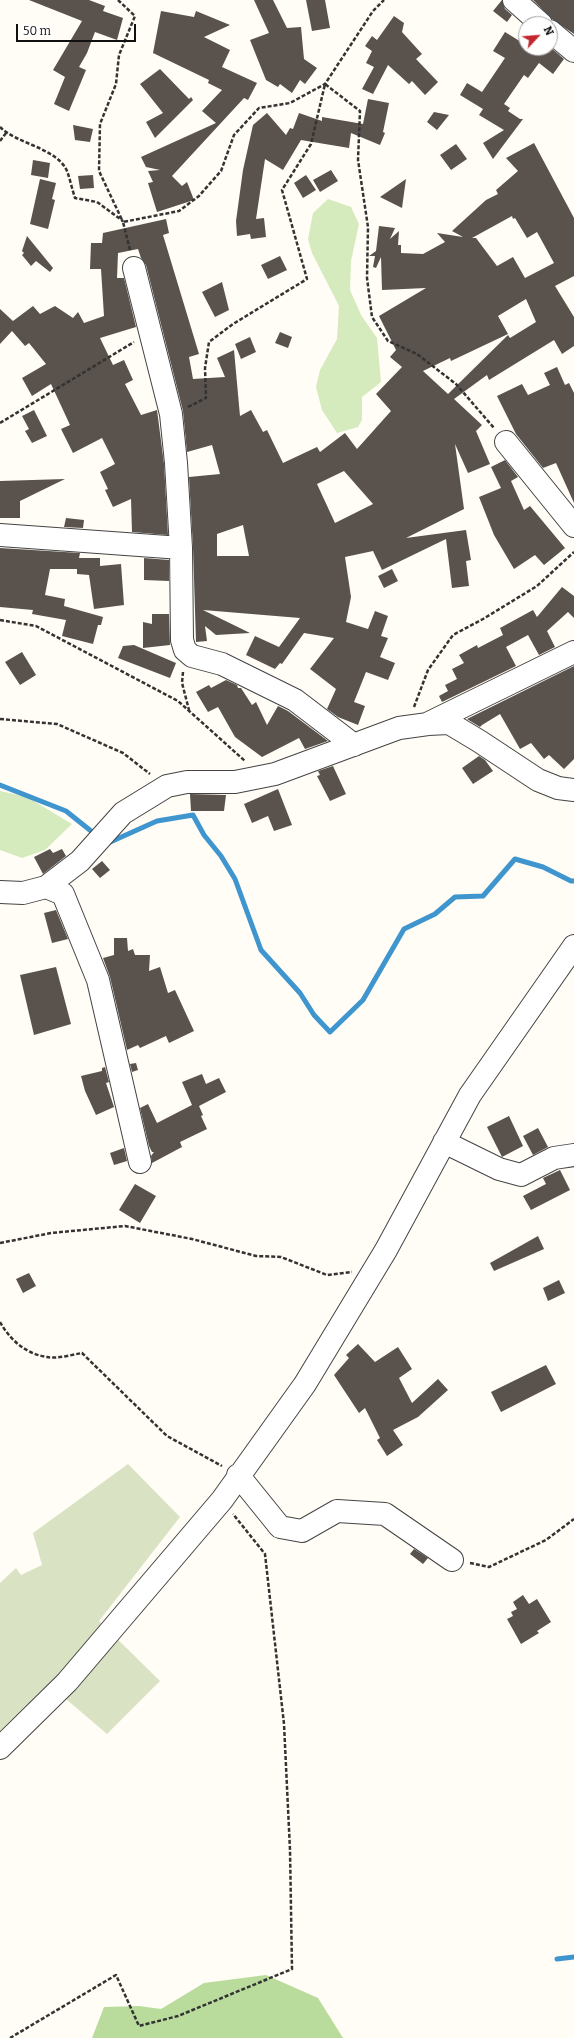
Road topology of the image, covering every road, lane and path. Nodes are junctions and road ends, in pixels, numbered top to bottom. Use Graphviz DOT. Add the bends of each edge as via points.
graph roads {
  1 [pos="118,0"];
  2 [pos="384,0"];
  3 [pos="514,0"];
  4 [pos="532,16"];
  5 [pos="558,38"];
  6 [pos="574,51"];
  7 [pos="325,84"];
  8 [pos="0,127"];
  9 [pos="6,133"];
  10 [pos="0,141"];
  11 [pos="123,222"];
  12 [pos="134,268"];
  13 [pos="150,332"];
  14 [pos="171,414"];
  15 [pos="0,423"];
  16 [pos="506,442"];
  17 [pos="574,526"];
  18 [pos="0,535"];
  19 [pos="180,548"];
  20 [pos="574,552"];
  21 [pos="0,620"];
  22 [pos="184,650"];
  23 [pos="574,652"];
  24 [pos="189,711"];
  25 [pos="0,718"];
  26 [pos="428,724"];
  27 [pos="405,728"];
  28 [pos="354,745"];
  29 [pos="262,777"];
  30 [pos="167,786"];
  31 [pos="574,790"];
  32 [pos="46,887"];
  33 [pos="0,892"];
  34 [pos="574,946"];
  35 [pos="444,1142"];
  36 [pos="574,1155"];
  37 [pos="140,1162"];
  38 [pos="0,1243"];
  39 [pos="374,1269"];
  40 [pos="0,1322"];
  41 [pos="238,1475"];
  42 [pos="222,1500"];
  43 [pos="574,1519"];
  44 [pos="452,1560"];
  45 [pos="0,1748"];
  46 [pos="10,2038"];
  1 -- 11 [label="path" via="135,16 119,55 116,84 100,124 100,170"];
  2 -- 7 [label="path" via="373,11"];
  3 -- 4 [label="street"];
  5 -- 6 [label="street"];
  7 -- 11 [label="path" via="290,104 259,108 234,135 221,171 199,196 179,210"];
  7 -- 14 [label="path" via="311,144 282,190 307,279 233,324 209,342 205,368 206,398"];
  7 -- 16 [label="path" via="360,111 358,160 368,226 367,278 372,317 388,341 417,354 456,384"];
  8 -- 9 [label="path"];
  9 -- 10 [label="path"];
  9 -- 11 [label="path" via="49,153 66,170 75,198 97,202"];
  11 -- 12 [label="path"];
  12 -- 13 [label="street"];
  13 -- 14 [label="street"];
  13 -- 15 [label="path"];
  14 -- 19 [label="street"];
  16 -- 17 [label="street"];
  18 -- 19 [label="street"];
  19 -- 22 [label="street"];
  20 -- 27 [label="path" via="537,586 452,636 428,670"];
  21 -- 24 [label="path" via="36,626 178,701"];
  22 -- 24 [label="path" via="182,683"];
  22 -- 28 [label="street" via="192,656 222,664 295,700"];
  23 -- 26 [label="street"];
  24 -- 29 [label="path"];
  25 -- 30 [label="path" via="57,724 123,752"];
  26 -- 27 [label="street"];
  26 -- 31 [label="street" via="448,724 538,780 558,788"];
  27 -- 28 [label="street"];
  28 -- 29 [label="street"];
  29 -- 30 [label="street" via="235,782 187,782"];
  30 -- 32 [label="street" via="123,813 80,861"];
  32 -- 33 [label="street" via="23,893"];
  32 -- 37 [label="street" via="63,894 98,980"];
  34 -- 35 [label="street" via="470,1095"];
  35 -- 36 [label="street" via="499,1169 521,1175 554,1158"];
  35 -- 39 [label="street"];
  38 -- 39 [label="path" via="51,1233 125,1226 192,1239 256,1256 282,1257 327,1275"];
  39 -- 41 [label="street" via="305,1384"];
  40 -- 41 [label="path" via="8,1336 26,1350 48,1358 82,1353 167,1436"];
  41 -- 42 [label="street"];
  41 -- 44 [label="street" via="280,1527 302,1531 337,1511 385,1514"];
  42 -- 45 [label="street" via="67,1682"];
  42 -- 46 [label="path" via="265,1554 284,1724 292,1969 178,2016 139,2026 116,1975"];
  43 -- 44 [label="path" via="546,1540 489,1567"];
}
